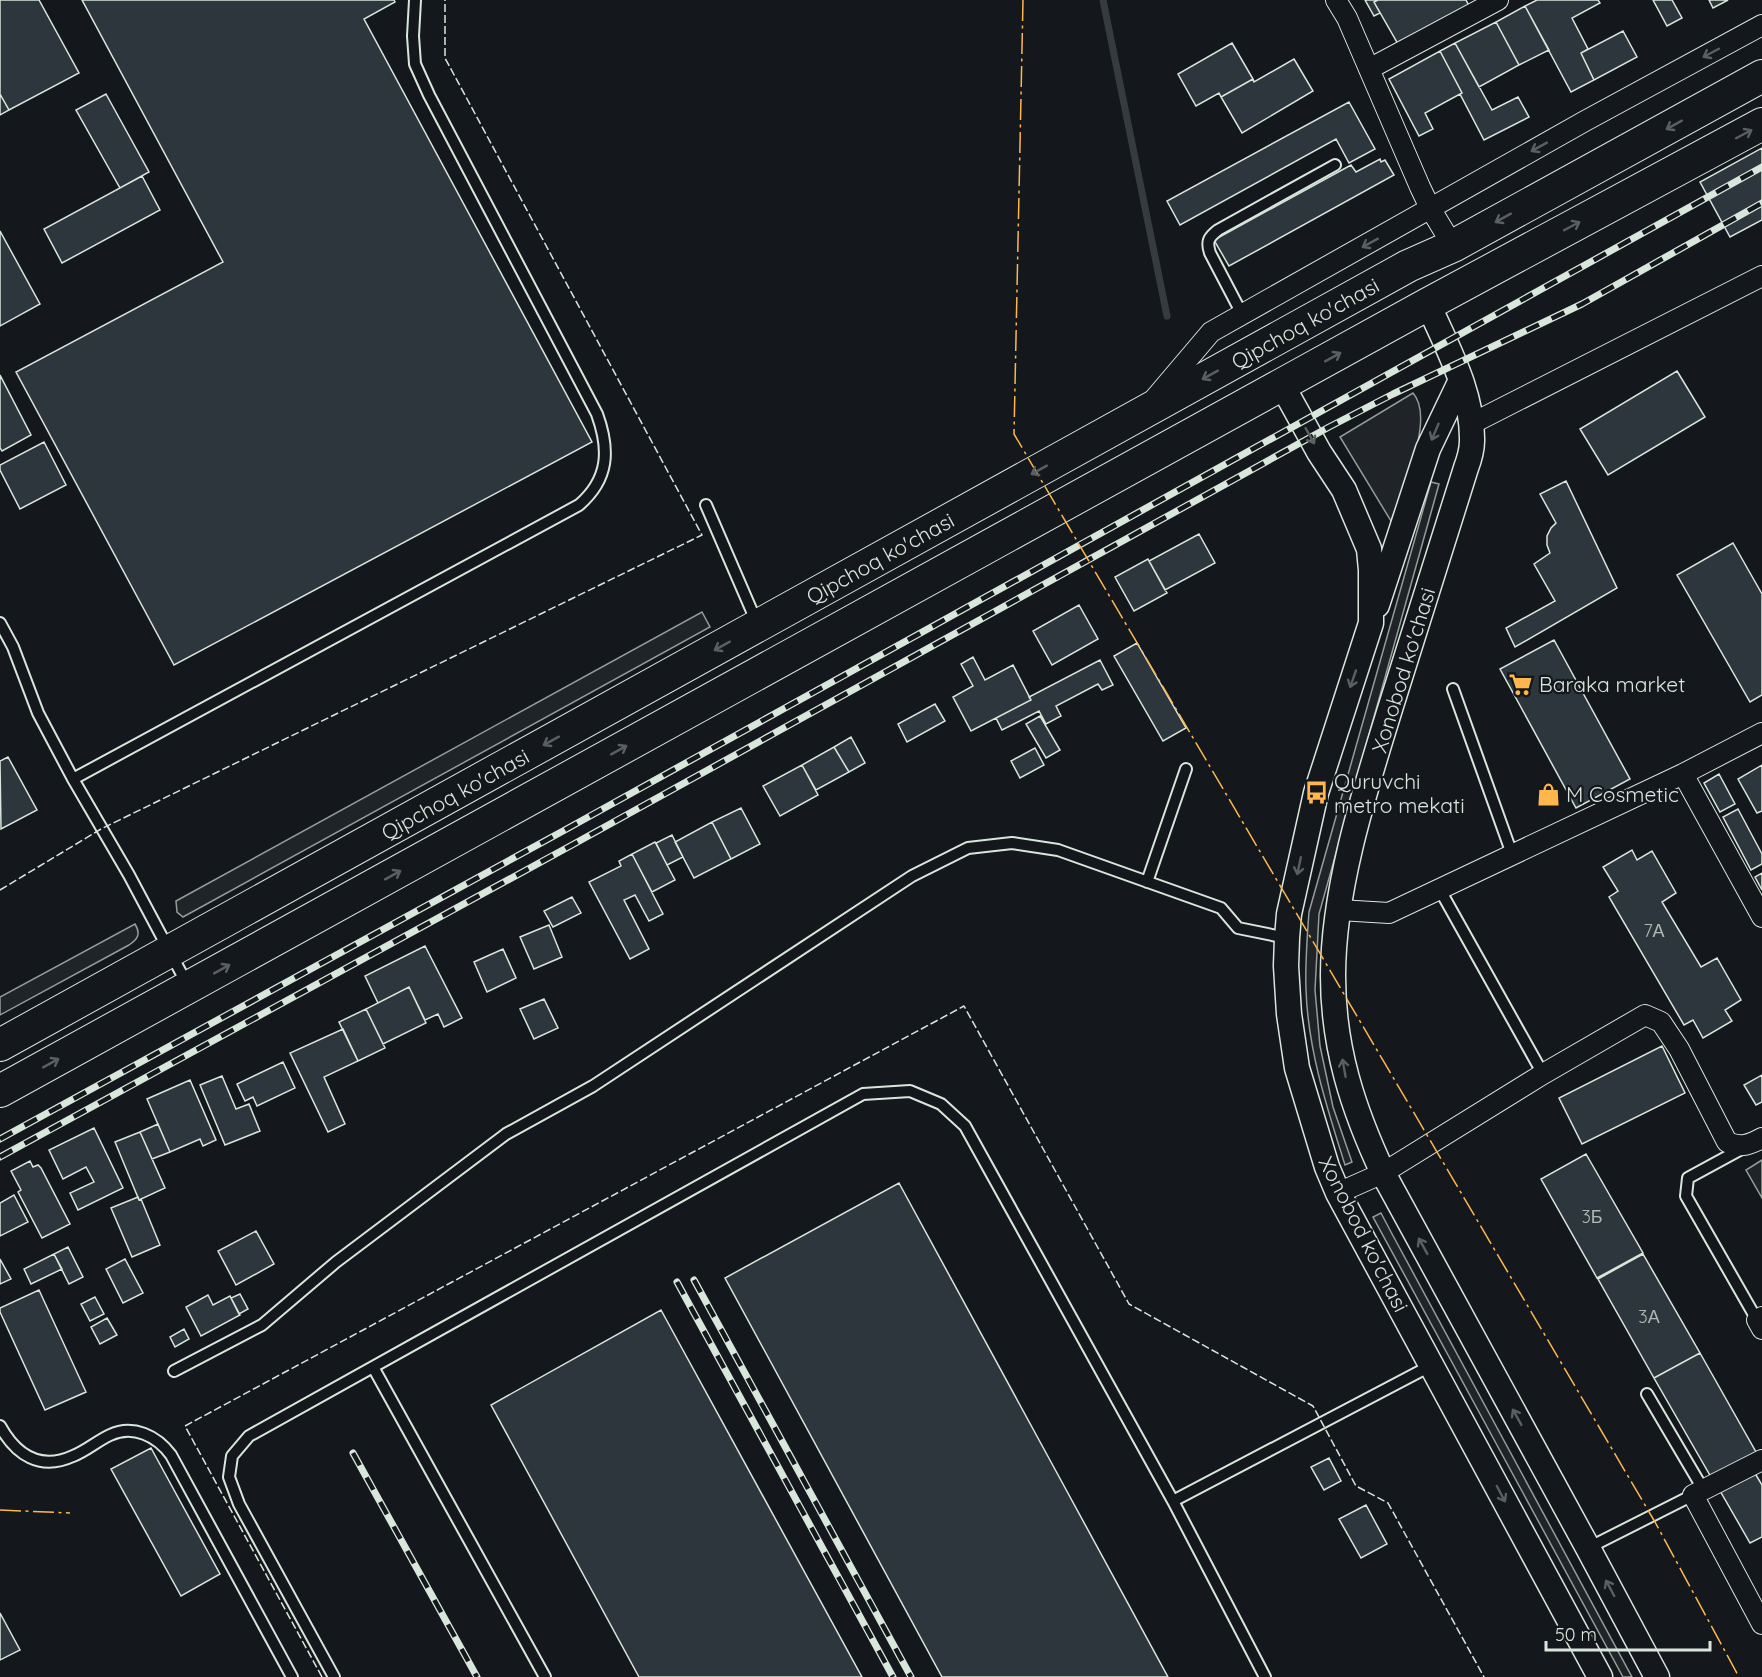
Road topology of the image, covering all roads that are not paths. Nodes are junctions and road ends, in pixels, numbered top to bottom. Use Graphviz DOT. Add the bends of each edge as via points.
graph roads {
  1 [pos="415,0"];
  2 [pos="1336,0"];
  3 [pos="1498,0"];
  4 [pos="1762,25"];
  5 [pos="1369,69"];
  6 [pos="1762,76"];
  7 [pos="1762,124"];
  8 [pos="1335,165"];
  9 [pos="1430,208"];
  10 [pos="1453,246"];
  11 [pos="1408,266"];
  12 [pos="1762,276"];
  13 [pos="1428,304"];
  14 [pos="1242,314"];
  15 [pos="1260,348"];
  16 [pos="1461,380"];
  17 [pos="1281,385"];
  18 [pos="1142,413"];
  19 [pos="1471,424"];
  20 [pos="706,505"];
  21 [pos="0,622"];
  22 [pos="1371,623"];
  23 [pos="759,626"];
  24 [pos="1453,689"];
  25 [pos="1762,733"];
  26 [pos="1186,769"];
  27 [pos="1683,774"];
  28 [pos="73,779"];
  29 [pos="1512,854"];
  30 [pos="1148,882"];
  31 [pos="1440,890"];
  32 [pos="1339,910"];
  33 [pos="1762,917"];
  34 [pos="1287,938"];
  35 [pos="170,953"];
  36 [pos="189,987"];
  37 [pos="0,1045"];
  38 [pos="1543,1074"];
  39 [pos="0,1091"];
  40 [pos="1755,1142"];
  41 [pos="1383,1173"];
  42 [pos="1338,1194"];
  43 [pos="1760,1322"];
  44 [pos="1432,1365"];
  45 [pos="373,1367"];
  46 [pos="174,1371"];
  47 [pos="1647,1394"];
  48 [pos="0,1426"];
  49 [pos="1762,1460"];
  50 [pos="1698,1492"];
  51 [pos="1173,1501"];
  52 [pos="1588,1548"];
  53 [pos="1762,1624"];
  54 [pos="292,1677"];
  55 [pos="334,1677"];
  56 [pos="545,1677"];
  57 [pos="1265,1677"];
  58 [pos="1600,1677"];
  59 [pos="1657,1677"];
  1 -- 28 [label="lane" via="415,64 597,414 606,452 601,477 579,505"];
  2 -- 5 [label="street"];
  3 -- 5 [label="street"];
  4 -- 9 [label="street, one-way"];
  5 -- 9 [label="street"];
  6 -- 10 [label="main road, Qipchoq ko'chasi, one-way"];
  13 -- 7 [label="main road, Qipchoq ko'chasi, one-way"];
  8 -- 14 [label="lane" via="1209,237 1210,253"];
  9 -- 10 [label="street"];
  9 -- 14 [label="street, one-way"];
  10 -- 11 [label="main road, Qipchoq ko'chasi"];
  11 -- 13 [label="main road"];
  11 -- 15 [label="main road, Qipchoq ko'chasi"];
  12 -- 19 [label="street"];
  13 -- 16 [label="street, Xonobod ko'chasi"];
  17 -- 13 [label="main road, Qipchoq ko'chasi, one-way"];
  14 -- 18 [label="street" via="1210,332"];
  15 -- 17 [label="main road"];
  15 -- 18 [label="main road, Qipchoq ko'chasi, one-way"];
  16 -- 19 [label="street, Xonobod ko'chasi"];
  16 -- 22 [label="street, one-way" via="1428,449"];
  17 -- 22 [label="street, Xonobod ko'chasi, one-way" via="1344,490 1362,529 1370,559"];
  36 -- 17 [label="main road, Qipchoq ko'chasi, one-way"];
  18 -- 23 [label="main road, Qipchoq ko'chasi, one-way"];
  19 -- 32 [label="street, Xonobod ko'chasi" via="1472,444 1466,468 1370,773"];
  20 -- 23 [label="lane"];
  21 -- 28 [label="lane" via="38,713"];
  22 -- 34 [label="street, Xonobod ko'chasi, one-way" via="1316,793"];
  23 -- 35 [label="main road, Qipchoq ko'chasi, one-way"];
  24 -- 29 [label="lane"];
  25 -- 27 [label="street"];
  26 -- 30 [label="lane"];
  27 -- 29 [label="street"];
  27 -- 33 [label="street"];
  28 -- 35 [label="lane"];
  29 -- 31 [label="street"];
  30 -- 34 [label="lane" via="1221,908 1238,928"];
  30 -- 46 [label="lane" via="1058,849 1012,843 968,848 912,876 593,1086 506,1134 336,1262 262,1325"];
  31 -- 32 [label="street" via="1389,913"];
  31 -- 38 [label="lane"];
  41 -- 32 [label="street, Xonobod ko'chasi, one-way" via="1346,1080 1336,1025 1333,976"];
  34 -- 42 [label="street, Xonobod ko'chasi" via="1289,1014 1297,1068"];
  35 -- 36 [label="lane"];
  35 -- 37 [label="main road, Qipchoq ko'chasi"];
  39 -- 36 [label="main road, Qipchoq ko'chasi, one-way"];
  38 -- 40 [label="street" via="1645,1015 1661,1022 1679,1049 1727,1142 1735,1146"];
  38 -- 41 [label="street"];
  40 -- 43 [label="lane" via="1688,1178 1686,1196"];
  41 -- 42 [label="street"];
  52 -- 41 [label="street, Xonobod ko'chasi, one-way"];
  42 -- 44 [label="street, Xonobod ko'chasi"];
  44 -- 51 [label="lane"];
  44 -- 58 [label="street, Xonobod ko'chasi, one-way"];
  45 -- 51 [label="lane" via="863,1094 910,1092 941,1104 965,1126"];
  45 -- 55 [label="lane" via="249,1436 232,1456 229,1477 239,1504"];
  45 -- 56 [label="lane"];
  47 -- 50 [label="lane"];
  48 -- 54 [label="lane" via="12,1446 42,1461 74,1456 127,1430 160,1442 171,1455"];
  49 -- 50 [label="street"];
  50 -- 52 [label="lane"];
  50 -- 53 [label="street"];
  51 -- 57 [label="lane"];
  59 -- 52 [label="street, Xonobod ko'chasi, one-way"];
}
